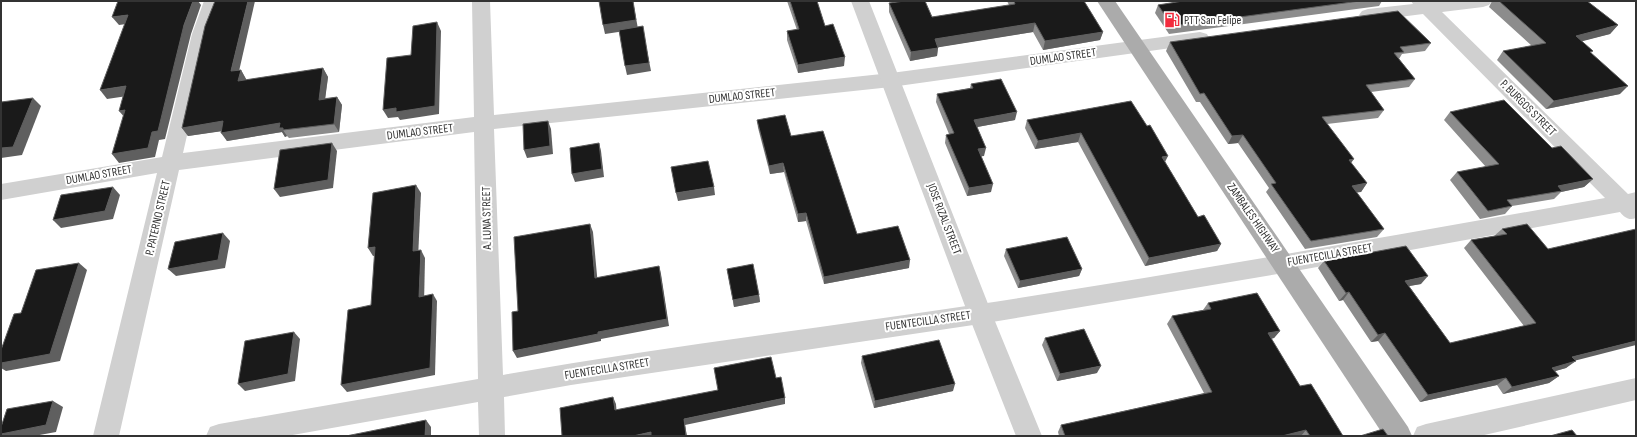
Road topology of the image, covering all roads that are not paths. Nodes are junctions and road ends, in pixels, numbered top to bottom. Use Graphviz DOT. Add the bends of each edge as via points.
graph roads {
  1 [pos="213,1"];
  2 [pos="481,1"];
  3 [pos="860,1"];
  4 [pos="1106,1"];
  5 [pos="1483,1"];
  6 [pos="1423,4"];
  7 [pos="1347,18"];
  8 [pos="1214,36"];
  9 [pos="1136,47"];
  10 [pos="891,80"];
  11 [pos="484,123"];
  12 [pos="171,163"];
  13 [pos="1,192"];
  14 [pos="1632,207"];
  15 [pos="1284,264"];
  16 [pos="980,314"];
  17 [pos="491,388"];
  18 [pos="1636,389"];
  19 [pos="106,436"];
  20 [pos="219,436"];
  21 [pos="492,436"];
  22 [pos="1029,436"];
  23 [pos="1399,436"];
  24 [pos="1426,436"];
  1 -- 12 [label="street, P. PATERNO STREET" via="201,34"];
  2 -- 11 [label="street, A. LUNA STREET"];
  3 -- 10 [label="street, JOSE RIZAL STREET"];
  4 -- 9 [label="main road, ZAMBALES HIGHWAY"];
  5 -- 6 [label="street"];
  6 -- 7 [label="street"];
  6 -- 14 [label="street, P. BURGOS STREET"];
  8 -- 9 [label="street, DUMLAO STREET"];
  9 -- 10 [label="street, DUMLAO STREET"];
  9 -- 15 [label="main road, ZAMBALES HIGHWAY"];
  10 -- 11 [label="street, DUMLAO STREET"];
  10 -- 16 [label="street, JOSE RIZAL STREET"];
  11 -- 12 [label="street, DUMLAO STREET"];
  11 -- 17 [label="street, A. LUNA STREET"];
  12 -- 13 [label="street, DUMLAO STREET"];
  12 -- 19 [label="street, P. PATERNO STREET"];
  14 -- 15 [label="street, FUENTECILLA STREET"];
  15 -- 16 [label="street, FUENTECILLA STREET"];
  15 -- 23 [label="main road, ZAMBALES HIGHWAY"];
  16 -- 17 [label="street, FUENTECILLA STREET"];
  16 -- 22 [label="street, JOSE RIZAL STREET"];
  17 -- 20 [label="street, FUENTECILLA STREET"];
  17 -- 21 [label="street, A. LUNA STREET"];
  18 -- 24 [label="street"];
}
